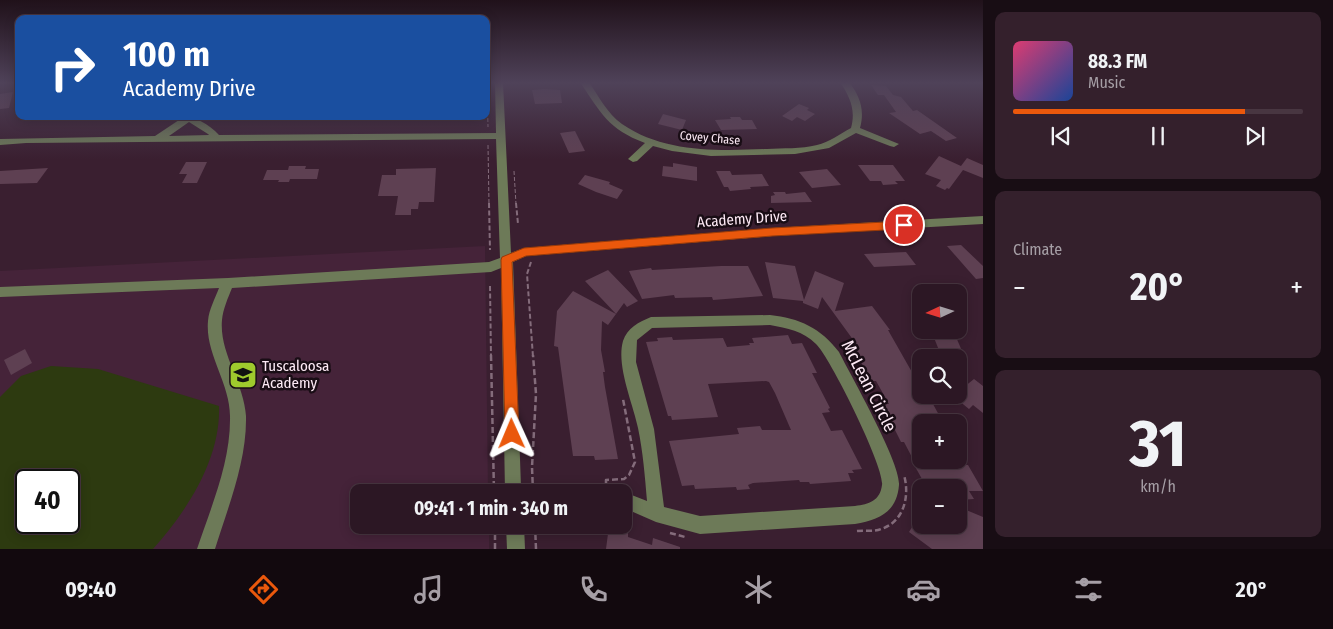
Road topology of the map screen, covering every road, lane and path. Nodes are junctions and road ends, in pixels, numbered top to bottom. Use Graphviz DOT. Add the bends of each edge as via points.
graph roads {
  1 [pos="490,108"];
  2 [pos="497,108"];
  3 [pos="600,108"];
  4 [pos="858,108"];
  5 [pos="183,120"];
  6 [pos="190,120"];
  7 [pos="855,129"];
  8 [pos="494,136"];
  9 [pos="217,139"];
  10 [pos="156,140"];
  11 [pos="0,142"];
  12 [pos="651,143"];
  13 [pos="894,144"];
  14 [pos="633,159"];
  15 [pos="981,222"];
  16 [pos="490,250"];
  17 [pos="534,259"];
  18 [pos="506,260"];
  19 [pos="228,283"];
  20 [pos="490,286"];
  21 [pos="0,292"];
  22 [pos="622,394"];
  23 [pos="903,471"];
  24 [pos="494,484"];
  25 [pos="514,484"];
  26 [pos="533,484"];
  27 [pos="606,484"];
  28 [pos="632,503"];
  29 [pos="656,513"];
  30 [pos="663,530"];
  31 [pos="852,531"];
  32 [pos="495,534"];
  33 [pos="515,534"];
  34 [pos="535,534"];
  35 [pos="687,538"];
  36 [pos="206,549"];
  37 [pos="495,549"];
  38 [pos="516,549"];
  39 [pos="536,549"];
  1 -- 8 [label="path"];
  2 -- 8 [label="street"];
  3 -- 12 [label="street, Covey Chase" via="629,133"];
  4 -- 7 [label="street"];
  5 -- 10 [label="street"];
  6 -- 9 [label="street"];
  7 -- 12 [label="street, Covey Chase" via="828,144 798,151 719,154"];
  7 -- 13 [label="street"];
  8 -- 9 [label="street"];
  8 -- 16 [label="path"];
  8 -- 18 [label="street"];
  9 -- 10 [label="street"];
  10 -- 11 [label="street"];
  12 -- 14 [label="street"];
  15 -- 18 [label="street, Academy Drive" via="772,232 534,251"];
  17 -- 26 [label="path" via="527,274 536,394"];
  18 -- 19 [label="street, Academy Drive" via="491,267"];
  18 -- 25 [label="street"];
  19 -- 21 [label="street, Academy Drive"];
  19 -- 36 [label="street" via="215,316 214,328 234,387 238,416 234,450"];
  20 -- 24 [label="path"];
  22 -- 27 [label="path" via="635,462 624,479 606,480"];
  23 -- 31 [label="path" via="908,489 901,514 881,530"];
  28 -- 29 [label="street, McLean Circle"];
  29 -- 29 [label="street, McLean Circle" via="700,525 722,525 855,515 873,512 885,503 891,484 886,463 826,344 802,326 770,320 665,322 651,323 638,329 629,342 630,361 646,429"];
  30 -- 35 [label="path"];
  32 -- 37 [label="path"];
  33 -- 38 [label="street"];
  34 -- 39 [label="path"];
}
